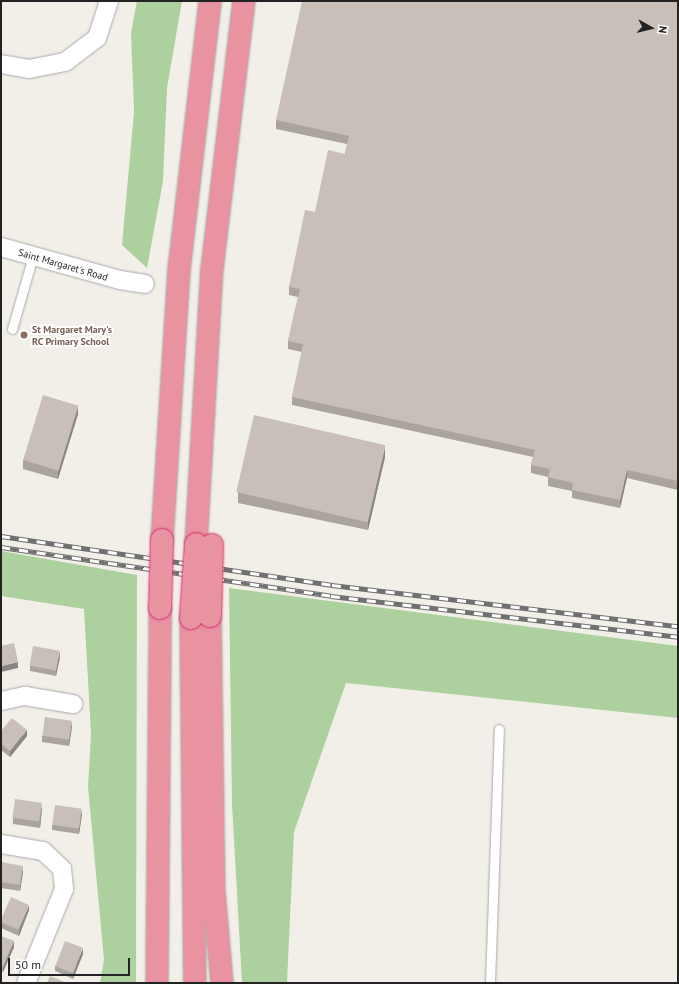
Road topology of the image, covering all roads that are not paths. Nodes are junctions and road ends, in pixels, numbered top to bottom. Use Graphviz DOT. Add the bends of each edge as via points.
graph roads {
  1 [pos="109,1"];
  2 [pos="210,1"];
  3 [pos="244,1"];
  4 [pos="1,64"];
  5 [pos="1,247"];
  6 [pos="33,256"];
  7 [pos="144,284"];
  8 [pos="12,329"];
  9 [pos="201,617"];
  10 [pos="1,701"];
  11 [pos="73,704"];
  12 [pos="499,729"];
  13 [pos="1,844"];
  14 [pos="26,983"];
  15 [pos="157,983"];
  16 [pos="195,983"];
  17 [pos="222,983"];
  18 [pos="490,983"];
  1 -- 4 [label="street" via="97,38 65,62 29,69"];
  2 -- 15 [label="highway, bridge" via="175,310 162,540"];
  3 -- 9 [label="highway, bridge" via="208,314 204,391 204,545"];
  5 -- 6 [label="street, Saint Margaret's Road"];
  6 -- 7 [label="street, Saint Margaret's Road" via="127,274"];
  6 -- 8 [label="lane"];
  9 -- 16 [label="highway"];
  9 -- 17 [label="highway" via="214,892"];
  10 -- 11 [label="street" via="25,696"];
  12 -- 18 [label="lane"];
  13 -- 14 [label="street" via="43,851 62,870 64,889"];
}
